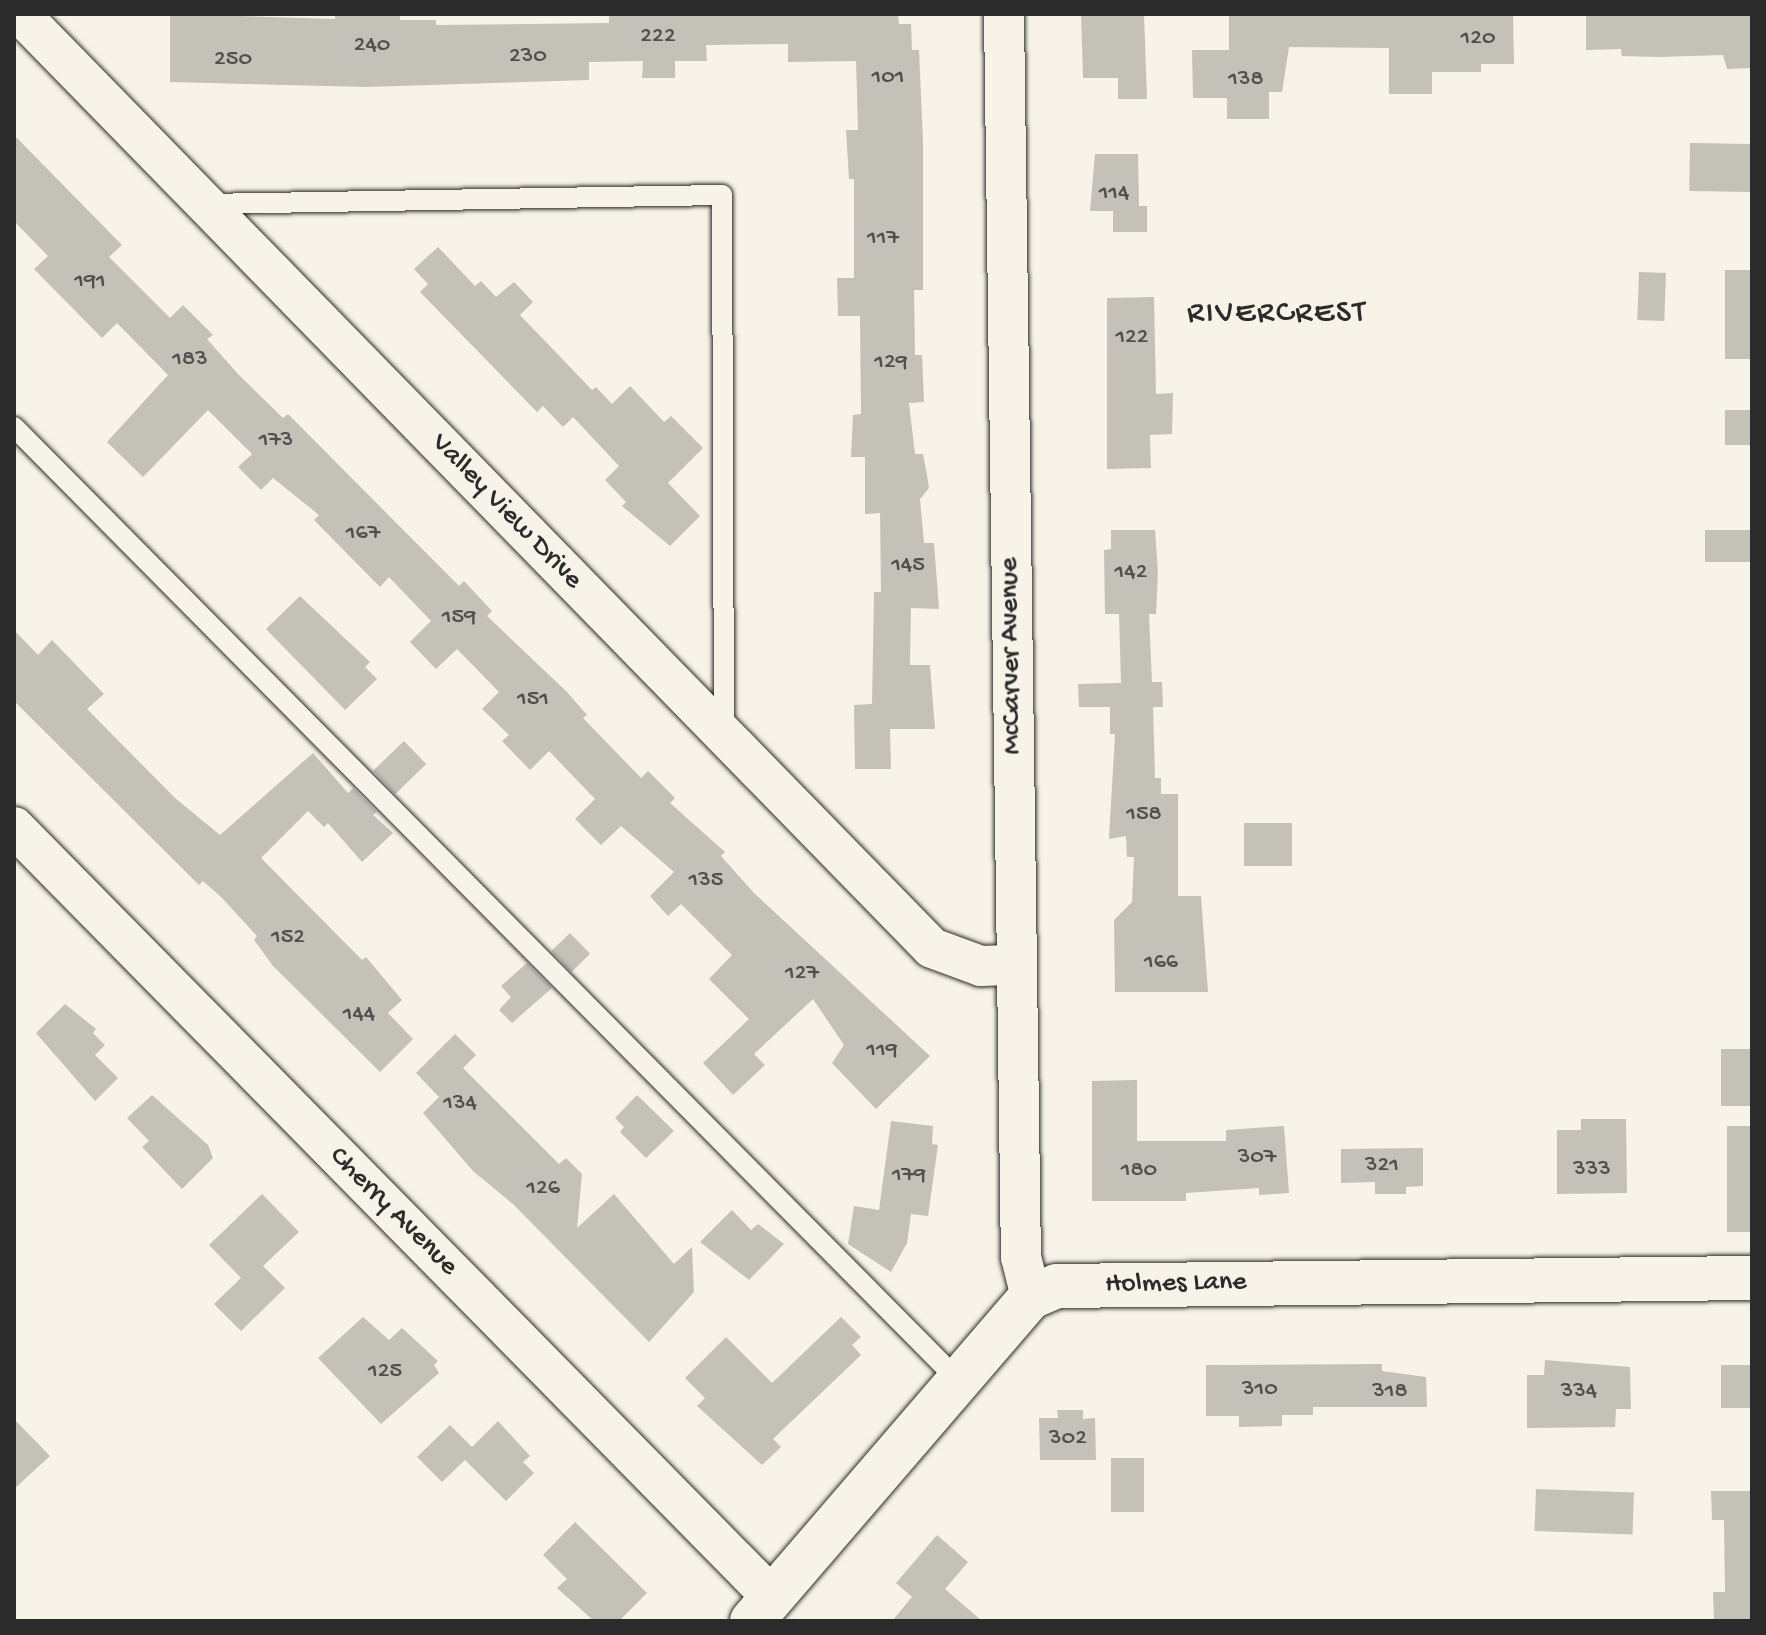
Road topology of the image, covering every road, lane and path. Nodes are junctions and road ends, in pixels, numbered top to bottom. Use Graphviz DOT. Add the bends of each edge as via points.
graph roads {
  1 [pos="20,14"];
  2 [pos="1004,14"];
  3 [pos="205,204"];
  4 [pos="14,427"];
  5 [pos="724,735"];
  6 [pos="14,827"];
  7 [pos="1016,965"];
  8 [pos="1752,1278"];
  9 [pos="1031,1297"];
  10 [pos="958,1380"];
  11 [pos="762,1609"];
  1 -- 3 [label="street, Valley View Drive"];
  2 -- 7 [label="street, McCarver Avenue"];
  3 -- 5 [label="street, Valley View Drive"];
  3 -- 5 [label="lane" via="722,195"];
  4 -- 10 [label="lane"];
  5 -- 7 [label="street, Valley View Drive" via="932,948 981,966"];
  6 -- 11 [label="street, Cherry Avenue"];
  7 -- 9 [label="street, McCarver Avenue" via="1021,1257"];
  8 -- 9 [label="street, Holmes Lane" via="1057,1286"];
  9 -- 10 [label="street"];
  10 -- 11 [label="street"];
}
